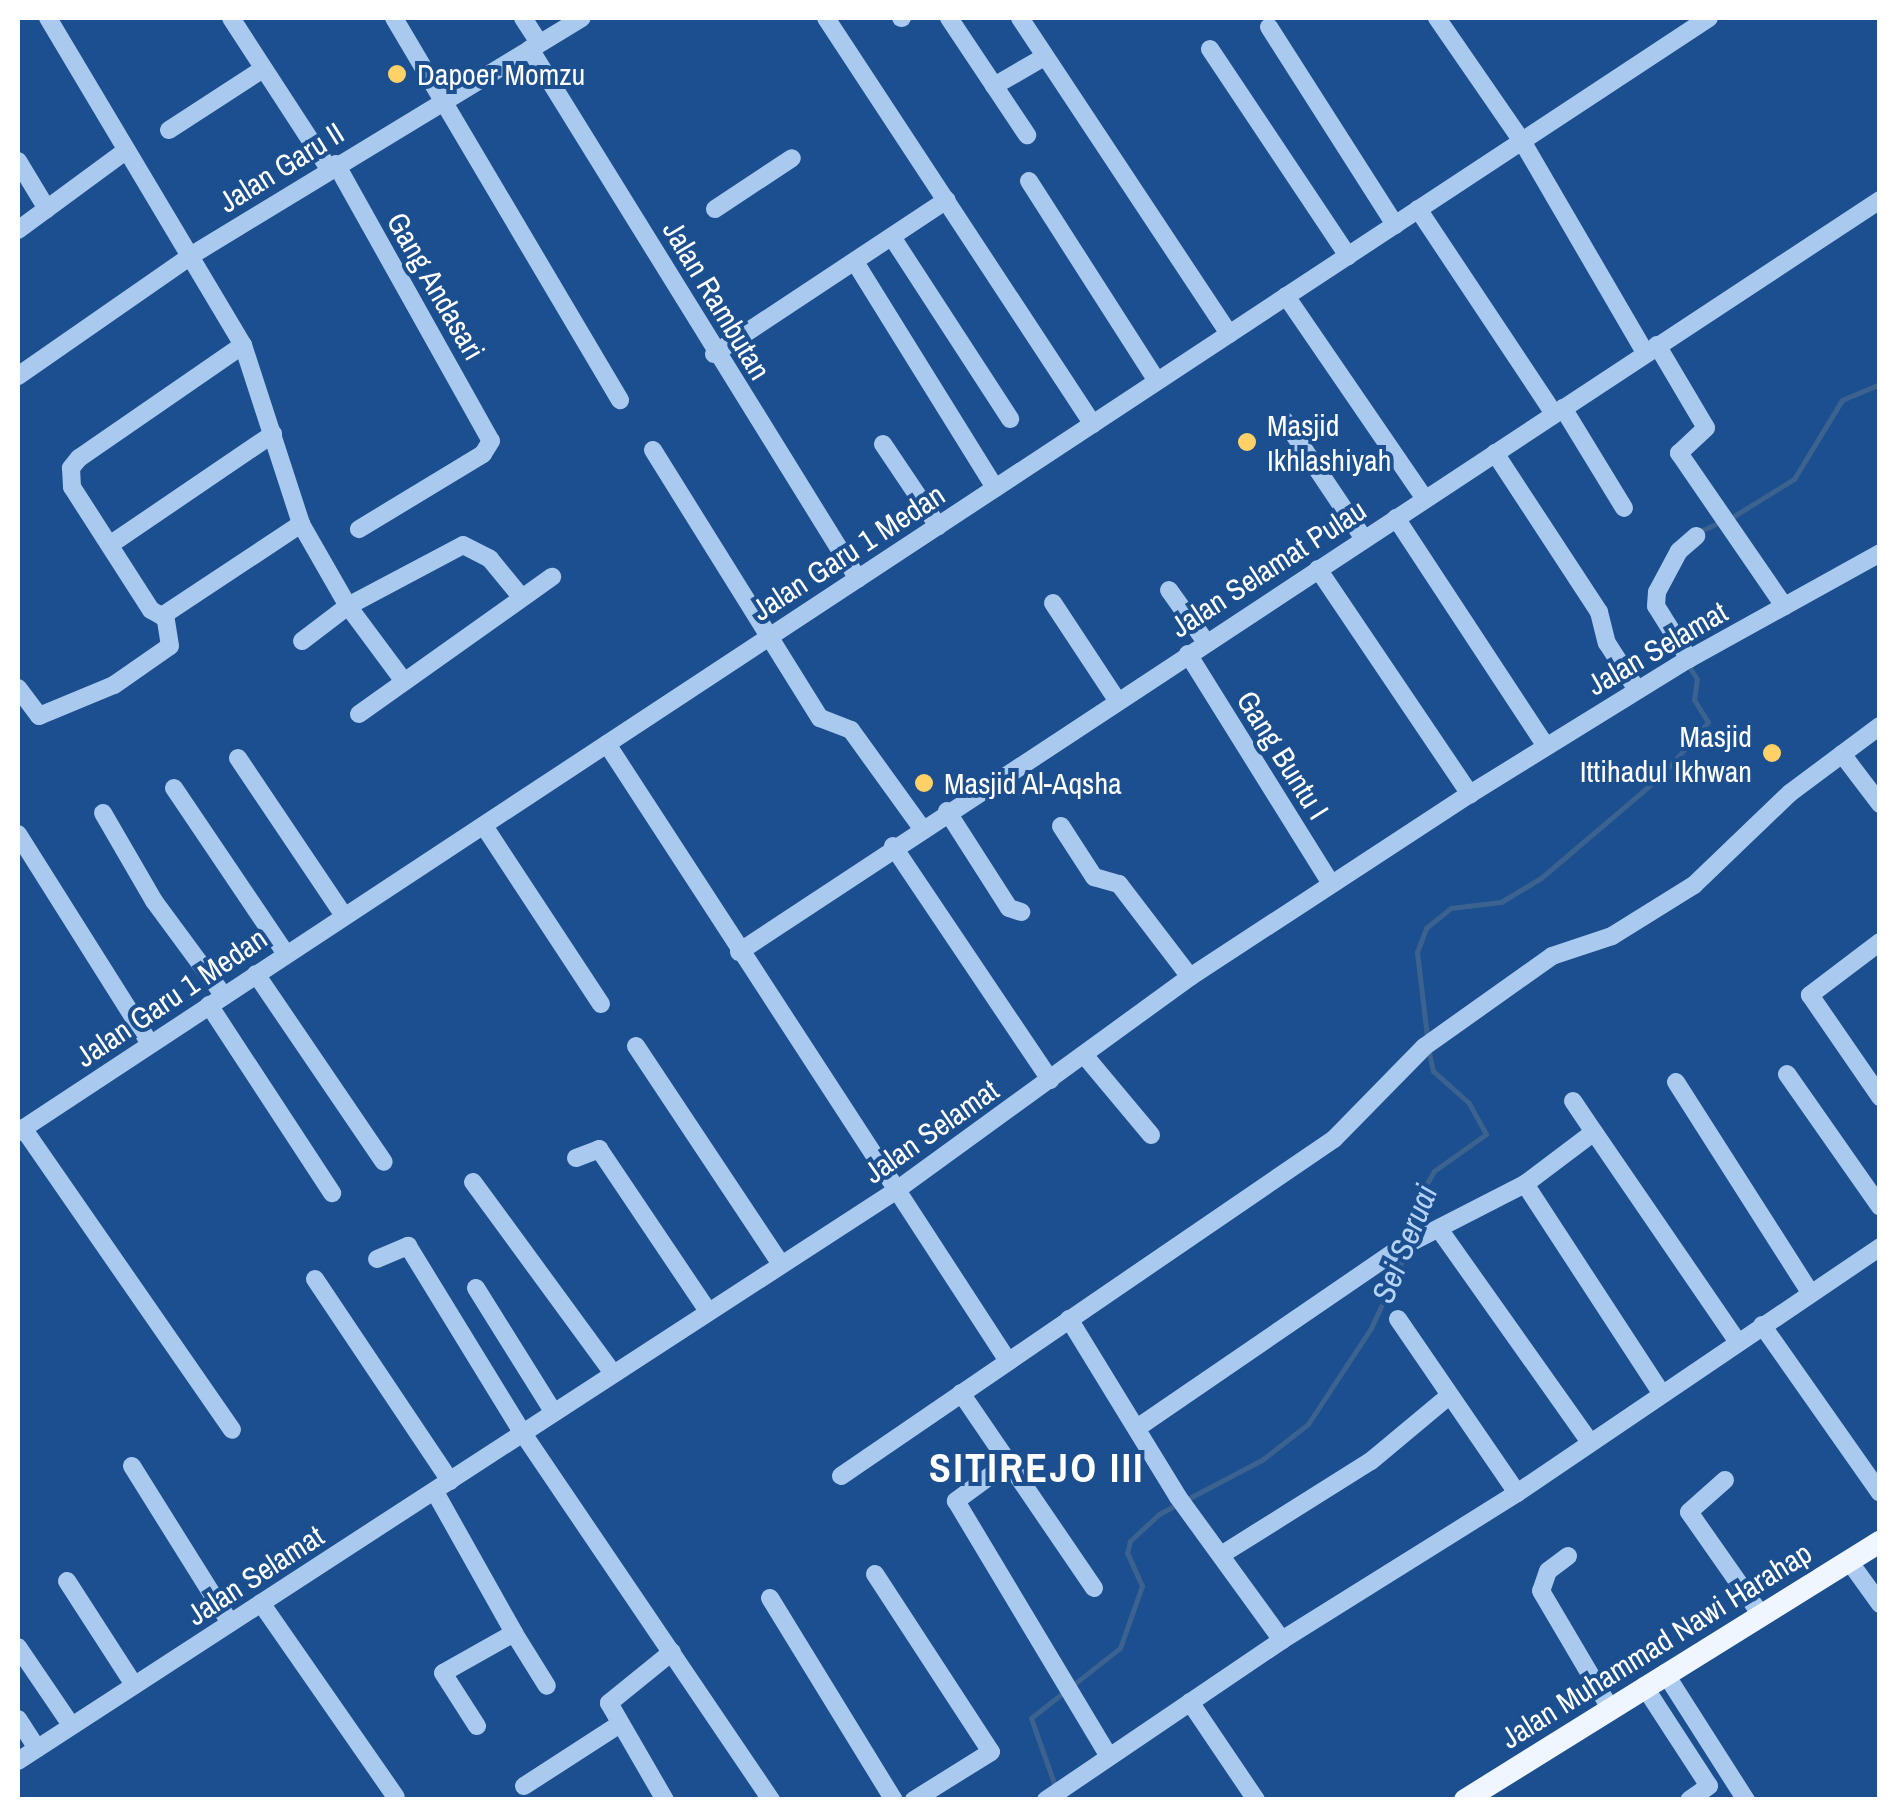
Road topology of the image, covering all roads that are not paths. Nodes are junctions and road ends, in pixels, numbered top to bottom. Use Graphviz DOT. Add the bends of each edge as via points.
graph roads {
  1 [pos="48,18"];
  2 [pos="231,18"];
  3 [pos="394,18"];
  4 [pos="523,18"];
  5 [pos="582,18"];
  6 [pos="826,18"];
  7 [pos="949,18"];
  8 [pos="1020,18"];
  9 [pos="1437,18"];
  10 [pos="1708,18"];
  11 [pos="1269,27"];
  12 [pos="534,46"];
  13 [pos="1210,50"];
  14 [pos="1044,57"];
  15 [pos="263,69"];
  16 [pos="994,86"];
  17 [pos="446,99"];
  18 [pos="169,130"];
  19 [pos="1027,135"];
  20 [pos="1522,141"];
  21 [pos="124,152"];
  22 [pos="792,158"];
  23 [pos="18,161"];
  24 [pos="332,167"];
  25 [pos="1029,181"];
  26 [pos="948,200"];
  27 [pos="1880,200"];
  28 [pos="47,209"];
  29 [pos="715,209"];
  30 [pos="1418,210"];
  31 [pos="1395,225"];
  32 [pos="18,230"];
  33 [pos="892,237"];
  34 [pos="192,255"];
  35 [pos="1348,256"];
  36 [pos="854,262"];
  37 [pos="1286,296"];
  38 [pos="1229,334"];
  39 [pos="243,346"];
  40 [pos="1651,348"];
  41 [pos="714,354"];
  42 [pos="18,376"];
  43 [pos="1157,381"];
  44 [pos="620,400"];
  45 [pos="1559,411"];
  46 [pos="1010,419"];
  47 [pos="1285,420"];
  48 [pos="1093,424"];
  49 [pos="273,434"];
  50 [pos="882,444"];
  51 [pos="654,450"];
  52 [pos="1495,453"];
  53 [pos="994,488"];
  54 [pos="1425,499"];
  55 [pos="1624,508"];
  56 [pos="1396,518"];
  57 [pos="301,524"];
  58 [pos="938,526"];
  59 [pos="358,529"];
  60 [pos="1696,536"];
  61 [pos="1364,538"];
  62 [pos="111,544"];
  63 [pos="1880,554"];
  64 [pos="1318,569"];
  65 [pos="552,577"];
  66 [pos="858,578"];
  67 [pos="1169,590"];
  68 [pos="522,598"];
  69 [pos="1053,603"];
  70 [pos="348,606"];
  71 [pos="1784,606"];
  72 [pos="165,614"];
  73 [pos="768,638"];
  74 [pos="302,641"];
  75 [pos="1206,642"];
  76 [pos="1188,654"];
  77 [pos="1689,659"];
  78 [pos="403,680"];
  79 [pos="18,688"];
  80 [pos="1637,690"];
  81 [pos="1118,700"];
  82 [pos="359,714"];
  83 [pos="1880,726"];
  84 [pos="607,744"];
  85 [pos="1546,746"];
  86 [pos="1842,754"];
  87 [pos="238,758"];
  88 [pos="174,788"];
  89 [pos="1470,794"];
  90 [pos="1880,804"];
  91 [pos="947,811"];
  92 [pos="103,813"];
  93 [pos="484,826"];
  94 [pos="1062,826"];
  95 [pos="921,827"];
  96 [pos="18,834"];
  97 [pos="893,846"];
  98 [pos="1331,884"];
  99 [pos="1021,912"];
  100 [pos="344,916"];
  101 [pos="1880,942"];
  102 [pos="739,952"];
  103 [pos="286,954"];
  104 [pos="256,974"];
  105 [pos="1190,976"];
  106 [pos="216,1001"];
  107 [pos="601,1004"];
  108 [pos="150,1044"];
  109 [pos="636,1046"];
  110 [pos="1085,1056"];
  111 [pos="1787,1074"];
  112 [pos="1050,1080"];
  113 [pos="1676,1082"];
  114 [pos="1880,1098"];
  115 [pos="1573,1101"];
  116 [pos="20,1130"];
  117 [pos="1594,1132"];
  118 [pos="1151,1135"];
  119 [pos="576,1158"];
  120 [pos="384,1162"];
  121 [pos="473,1182"];
  122 [pos="1525,1184"];
  123 [pos="894,1192"];
  124 [pos="332,1193"];
  125 [pos="1880,1208"];
  126 [pos="1439,1230"];
  127 [pos="1880,1247"];
  128 [pos="377,1259"];
  129 [pos="780,1264"];
  130 [pos="315,1279"];
  131 [pos="476,1288"];
  132 [pos="1810,1292"];
  133 [pos="707,1310"];
  134 [pos="1069,1319"];
  135 [pos="1398,1319"];
  136 [pos="1762,1324"];
  137 [pos="1737,1342"];
  138 [pos="1008,1361"];
  139 [pos="613,1373"];
  140 [pos="960,1393"];
  141 [pos="1662,1394"];
  142 [pos="1449,1396"];
  143 [pos="554,1413"];
  144 [pos="1137,1428"];
  145 [pos="232,1430"];
  146 [pos="524,1434"];
  147 [pos="1590,1442"];
  148 [pos="1010,1462"];
  149 [pos="132,1466"];
  150 [pos="841,1476"];
  151 [pos="1725,1480"];
  152 [pos="443,1486"];
  153 [pos="1517,1493"];
  154 [pos="1880,1493"];
  155 [pos="1880,1542"];
  156 [pos="1221,1556"];
  157 [pos="1568,1556"];
  158 [pos="1849,1561"];
  159 [pos="875,1574"];
  160 [pos="67,1581"];
  161 [pos="1094,1588"];
  162 [pos="770,1598"];
  163 [pos="261,1603"];
  164 [pos="1880,1604"];
  165 [pos="1761,1614"];
  166 [pos="230,1623"];
  167 [pos="514,1633"];
  168 [pos="1282,1640"];
  169 [pos="18,1647"];
  170 [pos="672,1652"];
  171 [pos="1665,1673"];
  172 [pos="134,1685"];
  173 [pos="547,1686"];
  174 [pos="1644,1686"];
  175 [pos="1190,1702"];
  176 [pos="1610,1708"];
  177 [pos="18,1718"];
  178 [pos="620,1724"];
  179 [pos="71,1725"];
  180 [pos="477,1726"];
  181 [pos="37,1748"];
  182 [pos="1109,1757"];
  183 [pos="18,1761"];
  184 [pos="524,1786"];
  185 [pos="1054,1794"];
  186 [pos="396,1798"];
  187 [pos="665,1800"];
  188 [pos="771,1800"];
  189 [pos="894,1800"];
  190 [pos="914,1800"];
  191 [pos="1256,1800"];
  192 [pos="1465,1800"];
  193 [pos="1689,1800"];
  194 [pos="1746,1800"];
  1 -- 21 [label="street"];
  2 -- 15 [label="street, Gang Andasari"];
  3 -- 17 [label="street"];
  4 -- 12 [label="street, Jalan Rambutan"];
  5 -- 12 [label="street, Jalan Garu II"];
  6 -- 26 [label="street"];
  7 -- 16 [label="street"];
  8 -- 14 [label="street"];
  9 -- 20 [label="street"];
  10 -- 20 [label="street, Jalan Garu 1 Medan"];
  11 -- 31 [label="street"];
  12 -- 17 [label="street, Jalan Garu II"];
  12 -- 41 [label="street, Jalan Rambutan"];
  13 -- 35 [label="street"];
  14 -- 16 [label="street"];
  14 -- 38 [label="street"];
  15 -- 18 [label="street"];
  15 -- 24 [label="street, Gang Andasari"];
  16 -- 19 [label="street"];
  17 -- 24 [label="street, Jalan Garu II"];
  17 -- 44 [label="street"];
  20 -- 30 [label="street, Jalan Garu 1 Medan"];
  20 -- 40 [label="street"];
  21 -- 28 [label="street"];
  21 -- 34 [label="street"];
  22 -- 29 [label="street"];
  23 -- 28 [label="street"];
  24 -- 34 [label="street, Jalan Garu II"];
  24 -- 59 [label="street, Gang Andasari" via="488,434 483,454"];
  25 -- 43 [label="street"];
  26 -- 33 [label="street"];
  26 -- 48 [label="street"];
  27 -- 40 [label="street, Jalan Selamat Pulau"];
  28 -- 32 [label="street"];
  30 -- 31 [label="street, Jalan Garu 1 Medan"];
  30 -- 45 [label="street"];
  31 -- 35 [label="street, Jalan Garu 1 Medan"];
  33 -- 36 [label="street"];
  33 -- 46 [label="street"];
  34 -- 39 [label="street"];
  34 -- 42 [label="street, Jalan Garu II"];
  35 -- 37 [label="street, Jalan Garu 1 Medan"];
  36 -- 41 [label="street"];
  36 -- 53 [label="street"];
  37 -- 38 [label="street, Jalan Garu 1 Medan"];
  37 -- 54 [label="street"];
  38 -- 43 [label="street, Jalan Garu 1 Medan"];
  39 -- 49 [label="street"];
  39 -- 62 [label="street" via="70,468 72,487"];
  40 -- 45 [label="street, Jalan Selamat Pulau"];
  40 -- 71 [label="street" via="1706,428 1679,454"];
  41 -- 66 [label="street, Jalan Rambutan"];
  43 -- 48 [label="street, Jalan Garu 1 Medan"];
  45 -- 52 [label="street, Jalan Selamat Pulau"];
  45 -- 55 [label="street"];
  47 -- 61 [label="street"];
  48 -- 53 [label="street, Jalan Garu 1 Medan"];
  49 -- 57 [label="street"];
  49 -- 62 [label="street"];
  50 -- 58 [label="street"];
  51 -- 73 [label="street"];
  52 -- 54 [label="street, Jalan Selamat Pulau"];
  52 -- 80 [label="street" via="1598,612 1607,643"];
  53 -- 58 [label="street, Jalan Garu 1 Medan"];
  54 -- 56 [label="street, Jalan Selamat Pulau"];
  56 -- 61 [label="street, Jalan Selamat Pulau"];
  56 -- 85 [label="street"];
  57 -- 70 [label="street"];
  57 -- 72 [label="street"];
  58 -- 66 [label="street, Jalan Garu 1 Medan"];
  60 -- 77 [label="street" via="1679,551 1656,592 1656,606"];
  61 -- 64 [label="street, Jalan Selamat Pulau"];
  62 -- 72 [label="street" via="151,610"];
  63 -- 71 [label="street, Jalan Selamat"];
  64 -- 75 [label="street, Jalan Selamat Pulau"];
  64 -- 89 [label="street"];
  65 -- 68 [label="street"];
  66 -- 73 [label="street, Jalan Garu 1 Medan"];
  67 -- 75 [label="street"];
  68 -- 70 [label="street" via="490,559 463,545"];
  68 -- 78 [label="street"];
  69 -- 81 [label="street"];
  70 -- 74 [label="street"];
  70 -- 78 [label="street"];
  71 -- 77 [label="street, Jalan Selamat"];
  72 -- 79 [label="street" via="170,646 114,685 40,716"];
  73 -- 84 [label="street, Jalan Garu 1 Medan"];
  73 -- 95 [label="street" via="820,718 851,730"];
  75 -- 76 [label="street, Jalan Selamat Pulau"];
  76 -- 81 [label="street, Jalan Selamat Pulau"];
  76 -- 98 [label="street, Gang Buntu I"];
  77 -- 80 [label="street, Jalan Selamat"];
  78 -- 82 [label="street"];
  80 -- 85 [label="street, Jalan Selamat"];
  81 -- 91 [label="street, Jalan Selamat Pulau"];
  83 -- 86 [label="street"];
  84 -- 93 [label="street, Jalan Garu 1 Medan"];
  84 -- 102 [label="street"];
  85 -- 89 [label="street, Jalan Selamat"];
  86 -- 90 [label="street"];
  86 -- 134 [label="street" via="1790,793 1694,884 1612,936 1552,956 1430,1042 1334,1139"];
  87 -- 100 [label="street"];
  88 -- 103 [label="street"];
  89 -- 98 [label="street, Jalan Selamat"];
  91 -- 95 [label="street, Jalan Selamat Pulau"];
  91 -- 99 [label="street" via="1009,908"];
  92 -- 106 [label="street"];
  93 -- 100 [label="street, Jalan Garu 1 Medan"];
  93 -- 107 [label="street"];
  94 -- 105 [label="street" via="1094,877 1119,884"];
  95 -- 97 [label="street, Jalan Selamat Pulau"];
  96 -- 108 [label="street"];
  97 -- 102 [label="street, Jalan Selamat Pulau"];
  97 -- 112 [label="street"];
  98 -- 105 [label="street, Jalan Selamat"];
  100 -- 103 [label="street, Jalan Garu 1 Medan"];
  101 -- 114 [label="street" via="1810,995"];
  102 -- 123 [label="street"];
  103 -- 104 [label="street, Jalan Garu 1 Medan"];
  104 -- 106 [label="street, Jalan Garu 1 Medan"];
  104 -- 120 [label="street"];
  105 -- 110 [label="street, Jalan Selamat"];
  106 -- 108 [label="street, Jalan Garu 1 Medan"];
  106 -- 124 [label="street"];
  108 -- 116 [label="street, Jalan Garu 1 Medan"];
  109 -- 129 [label="street"];
  110 -- 112 [label="street, Jalan Selamat"];
  110 -- 118 [label="street"];
  111 -- 125 [label="street"];
  112 -- 123 [label="street, Jalan Selamat"];
  113 -- 132 [label="street"];
  115 -- 117 [label="street"];
  116 -- 145 [label="street"];
  117 -- 122 [label="street"];
  117 -- 137 [label="street"];
  119 -- 133 [label="street" via="599,1148"];
  121 -- 139 [label="street"];
  122 -- 126 [label="street"];
  122 -- 141 [label="street"];
  123 -- 129 [label="street, Jalan Selamat"];
  123 -- 138 [label="street"];
  126 -- 144 [label="street"];
  126 -- 147 [label="street"];
  127 -- 132 [label="street"];
  128 -- 146 [label="street" via="408,1246"];
  129 -- 133 [label="street, Jalan Selamat"];
  130 -- 152 [label="street"];
  131 -- 143 [label="street"];
  132 -- 136 [label="street"];
  133 -- 139 [label="street, Jalan Selamat"];
  134 -- 138 [label="street"];
  134 -- 144 [label="street"];
  135 -- 142 [label="street"];
  136 -- 137 [label="street"];
  136 -- 154 [label="street"];
  137 -- 141 [label="street"];
  138 -- 140 [label="street"];
  139 -- 143 [label="street, Jalan Selamat"];
  140 -- 148 [label="street"];
  140 -- 150 [label="street"];
  141 -- 147 [label="street"];
  142 -- 153 [label="street"];
  142 -- 156 [label="street" via="1371,1461"];
  143 -- 146 [label="street, Jalan Selamat"];
  144 -- 156 [label="street"];
  146 -- 152 [label="street, Jalan Selamat"];
  146 -- 170 [label="street"];
  147 -- 153 [label="street"];
  148 -- 161 [label="street"];
  148 -- 182 [label="street" via="956,1500"];
  149 -- 166 [label="street"];
  151 -- 165 [label="street" via="1689,1512"];
  152 -- 163 [label="street, Jalan Selamat"];
  152 -- 167 [label="street"];
  153 -- 168 [label="street"];
  155 -- 158 [label="main road, Jalan Muhammad Nawi Harahap"];
  156 -- 168 [label="street"];
  157 -- 176 [label="street" via="1548,1571 1540,1591"];
  158 -- 164 [label="street"];
  158 -- 165 [label="main road, Jalan Muhammad Nawi Harahap"];
  159 -- 190 [label="street" via="991,1752"];
  160 -- 172 [label="street"];
  162 -- 189 [label="street"];
  163 -- 166 [label="street, Jalan Selamat"];
  163 -- 186 [label="street"];
  165 -- 171 [label="main road, Jalan Muhammad Nawi Harahap"];
  166 -- 172 [label="street, Jalan Selamat"];
  167 -- 173 [label="street"];
  167 -- 180 [label="street" via="444,1672"];
  168 -- 175 [label="street"];
  169 -- 179 [label="street"];
  170 -- 178 [label="street" via="611,1700"];
  170 -- 188 [label="street"];
  171 -- 174 [label="main road, Jalan Muhammad Nawi Harahap"];
  171 -- 194 [label="street"];
  172 -- 179 [label="street, Jalan Selamat"];
  174 -- 176 [label="main road, Jalan Muhammad Nawi Harahap"];
  174 -- 193 [label="street" via="1709,1786"];
  175 -- 182 [label="street"];
  175 -- 191 [label="street"];
  176 -- 192 [label="main road, Jalan Muhammad Nawi Harahap"];
  177 -- 181 [label="street"];
  178 -- 184 [label="street"];
  178 -- 187 [label="street"];
  179 -- 181 [label="street, Jalan Selamat"];
  181 -- 183 [label="street, Jalan Selamat"];
  182 -- 185 [label="street"];
}
